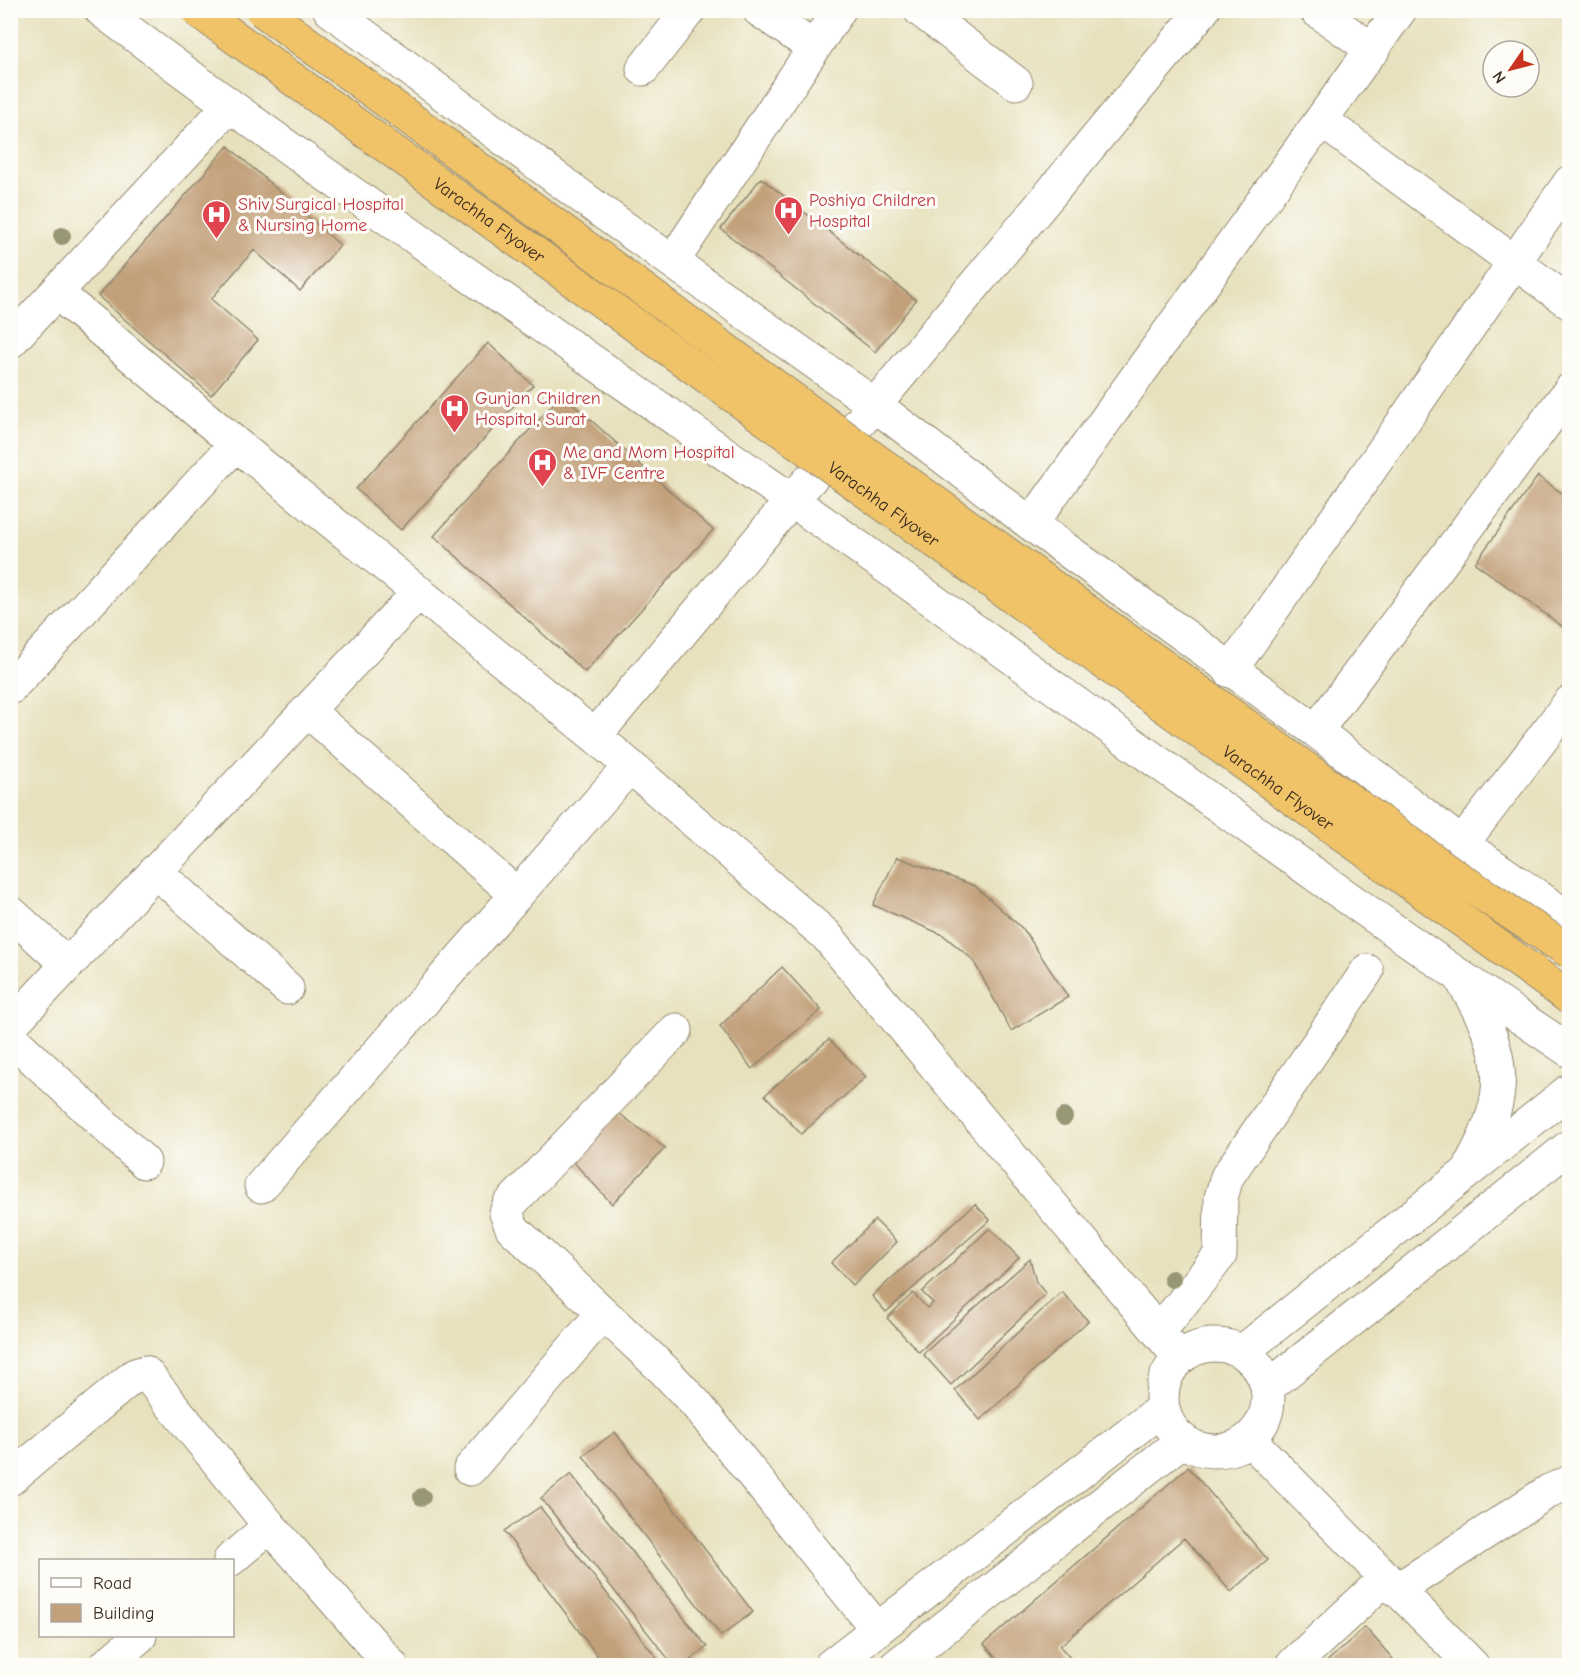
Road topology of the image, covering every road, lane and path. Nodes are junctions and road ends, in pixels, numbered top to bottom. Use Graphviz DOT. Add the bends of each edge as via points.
graph roads {
  1 [pos="101,10"];
  2 [pos="197,10"];
  3 [pos="262,10"];
  4 [pos="330,10"];
  5 [pos="689,10"];
  6 [pos="759,10"];
  7 [pos="839,10"];
  8 [pos="920,10"];
  9 [pos="1203,10"];
  10 [pos="1316,10"];
  11 [pos="1400,10"];
  12 [pos="814,48"];
  13 [pos="1373,50"];
  14 [pos="643,69"];
  15 [pos="1016,83"];
  16 [pos="229,106"];
  17 [pos="1321,120"];
  18 [pos="1569,182"];
  19 [pos="673,261"];
  20 [pos="1513,261"];
  21 [pos="57,293"];
  22 [pos="1569,303"];
  23 [pos="10,342"];
  24 [pos="1569,390"];
  25 [pos="875,405"];
  26 [pos="236,444"];
  27 [pos="791,501"];
  28 [pos="1031,524"];
  29 [pos="419,592"];
  30 [pos="1230,671"];
  31 [pos="10,688"];
  32 [pos="1569,702"];
  33 [pos="308,711"];
  34 [pos="1316,732"];
  35 [pos="595,736"];
  36 [pos="630,766"];
  37 [pos="1462,844"];
  38 [pos="154,872"];
  39 [pos="517,895"];
  40 [pos="10,912"];
  41 [pos="1569,919"];
  42 [pos="1569,951"];
  43 [pos="68,965"];
  44 [pos="1367,970"];
  45 [pos="1461,978"];
  46 [pos="287,988"];
  47 [pos="1569,998"];
  48 [pos="10,1026"];
  49 [pos="676,1030"];
  50 [pos="10,1037"];
  51 [pos="1569,1051"];
  52 [pos="1569,1090"];
  53 [pos="1562,1156"];
  54 [pos="144,1162"];
  55 [pos="1466,1174"];
  56 [pos="261,1186"];
  57 [pos="603,1313"];
  58 [pos="1159,1332"];
  59 [pos="1242,1352"];
  60 [pos="1180,1358"];
  61 [pos="1268,1387"];
  62 [pos="1163,1408"];
  63 [pos="1249,1439"];
  64 [pos="1184,1440"];
  65 [pos="470,1469"];
  66 [pos="10,1479"];
  67 [pos="1569,1482"];
  68 [pos="270,1526"];
  69 [pos="231,1559"];
  70 [pos="1391,1584"];
  71 [pos="877,1629"];
  72 [pos="138,1637"];
  73 [pos="105,1665"];
  74 [pos="392,1665"];
  75 [pos="830,1665"];
  76 [pos="896,1665"];
  77 [pos="1291,1665"];
  78 [pos="1473,1665"];
  1 -- 16 [label="street"];
  2 -- 47 [label="main road, Varachha Flyover, bridge"];
  3 -- 42 [label="main road, Varachha Flyover, bridge" via="881,464 1454,875"];
  4 -- 19 [label="street"];
  5 -- 14 [label="street"];
  6 -- 12 [label="street"];
  7 -- 12 [label="street"];
  8 -- 15 [label="street"];
  9 -- 25 [label="street"];
  10 -- 13 [label="street"];
  11 -- 13 [label="street"];
  12 -- 19 [label="street"];
  13 -- 17 [label="street"];
  16 -- 21 [label="street"];
  16 -- 27 [label="street"];
  17 -- 20 [label="street"];
  17 -- 28 [label="street"];
  18 -- 20 [label="street"];
  19 -- 25 [label="street"];
  20 -- 22 [label="street"];
  20 -- 30 [label="street"];
  21 -- 23 [label="street"];
  21 -- 26 [label="street"];
  24 -- 34 [label="street"];
  25 -- 27 [label="street"];
  25 -- 28 [label="street"];
  26 -- 29 [label="street"];
  26 -- 31 [label="street"];
  27 -- 35 [label="street"];
  27 -- 45 [label="street"];
  28 -- 30 [label="street"];
  29 -- 33 [label="street"];
  29 -- 35 [label="street"];
  30 -- 34 [label="street"];
  32 -- 37 [label="street"];
  33 -- 38 [label="street"];
  33 -- 39 [label="street"];
  34 -- 37 [label="street"];
  35 -- 36 [label="street"];
  36 -- 39 [label="street"];
  36 -- 58 [label="street" via="826,935"];
  37 -- 41 [label="street"];
  38 -- 43 [label="street"];
  38 -- 46 [label="street"];
  39 -- 56 [label="street"];
  40 -- 43 [label="street"];
  43 -- 48 [label="street"];
  44 -- 58 [label="street" via="1227,1177 1221,1198 1220,1255"];
  45 -- 51 [label="street"];
  45 -- 55 [label="street" via="1484,1017 1499,1069 1499,1097 1490,1130"];
  49 -- 57 [label="street" via="509,1205 506,1213 512,1228"];
  50 -- 54 [label="street"];
  52 -- 55 [label="street"];
  53 -- 61 [label="street"];
  55 -- 59 [label="street"];
  57 -- 65 [label="street"];
  57 -- 71 [label="street" via="696,1404"];
  58 -- 60 [label="street"];
  59 -- 60 [label="street" via="1230,1346 1210,1345"];
  59 -- 61 [label="street" via="1256,1363"];
  60 -- 62 [label="street" via="1168,1372"];
  61 -- 63 [label="street" via="1267,1412"];
  62 -- 64 [label="street" via="1173,1429"];
  62 -- 71 [label="street"];
  63 -- 64 [label="street" via="1216,1451"];
  63 -- 70 [label="street"];
  64 -- 76 [label="street"];
  66 -- 68 [label="street" via="135,1375 145,1372"];
  67 -- 70 [label="street"];
  68 -- 69 [label="street"];
  68 -- 74 [label="street"];
  70 -- 77 [label="street"];
  70 -- 78 [label="street"];
  71 -- 75 [label="street"];
  72 -- 73 [label="street"];
}
